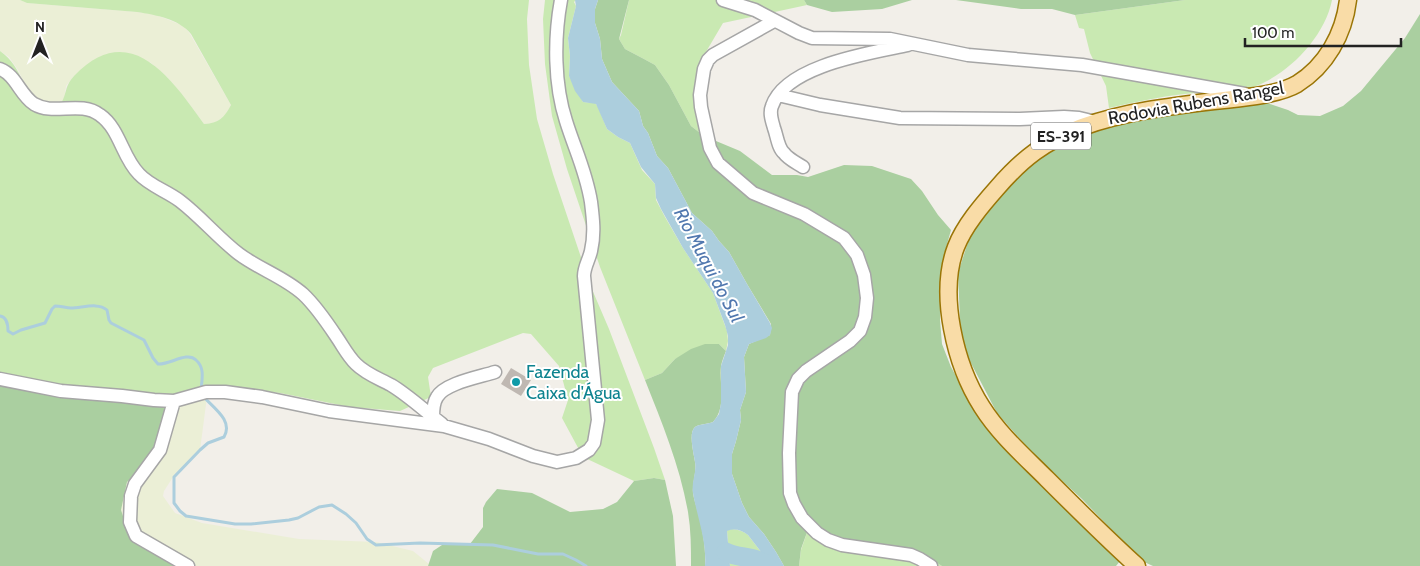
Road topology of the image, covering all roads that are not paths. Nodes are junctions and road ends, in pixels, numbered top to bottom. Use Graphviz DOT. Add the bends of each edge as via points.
graph roads {
  1 [pos="561,0"];
  2 [pos="723,0"];
  3 [pos="1348,0"];
  4 [pos="774,21"];
  5 [pos="913,44"];
  6 [pos="0,69"];
  7 [pos="778,95"];
  8 [pos="1256,96"];
  9 [pos="1096,122"];
  10 [pos="802,167"];
  11 [pos="495,372"];
  12 [pos="0,379"];
  13 [pos="174,401"];
  14 [pos="433,417"];
  15 [pos="444,426"];
  16 [pos="188,566"];
  17 [pos="931,566"];
  18 [pos="1137,566"];
  1 -- 15 [label="street" via="556,25 557,73 566,122 586,178 594,227 584,276 598,420 596,438 584,454 558,462"];
  2 -- 4 [label="street" via="754,10"];
  3 -- 8 [label="main road, Rodovia Rubens Rangel / ES-391" via="1340,33 1328,55 1315,69 1296,84"];
  4 -- 5 [label="street" via="812,38 890,39"];
  4 -- 17 [label="street" via="713,54 708,60 700,95 710,148 718,163 753,193 804,214 844,238 857,255 867,298 860,331 806,371 792,392 790,493 802,518 828,540 911,555"];
  5 -- 7 [label="street" via="822,66 793,80"];
  5 -- 8 [label="street" via="968,55 1082,65"];
  6 -- 14 [label="street" via="12,77 28,99 40,106 84,108 101,115 113,128 129,163 139,175 179,200 239,254 304,295 357,365"];
  7 -- 9 [label="street" via="900,118 1064,117"];
  7 -- 10 [label="street" via="772,105 771,119 784,154"];
  8 -- 9 [label="main road, Rodovia Rubens Rangel / ES-391" via="1131,112"];
  9 -- 18 [label="main road, Rodovia Rubens Rangel / ES-391" via="1040,148 1012,171 989,197 956,247 948,294 957,351 981,405 995,426"];
  11 -- 14 [label="street" via="443,390 436,398"];
  12 -- 13 [label="street" via="61,392"];
  13 -- 15 [label="street" via="206,392 224,392 329,411"];
  13 -- 16 [label="street" via="160,450 135,484 130,522 136,536"];
  14 -- 15 [label="street"];
}
